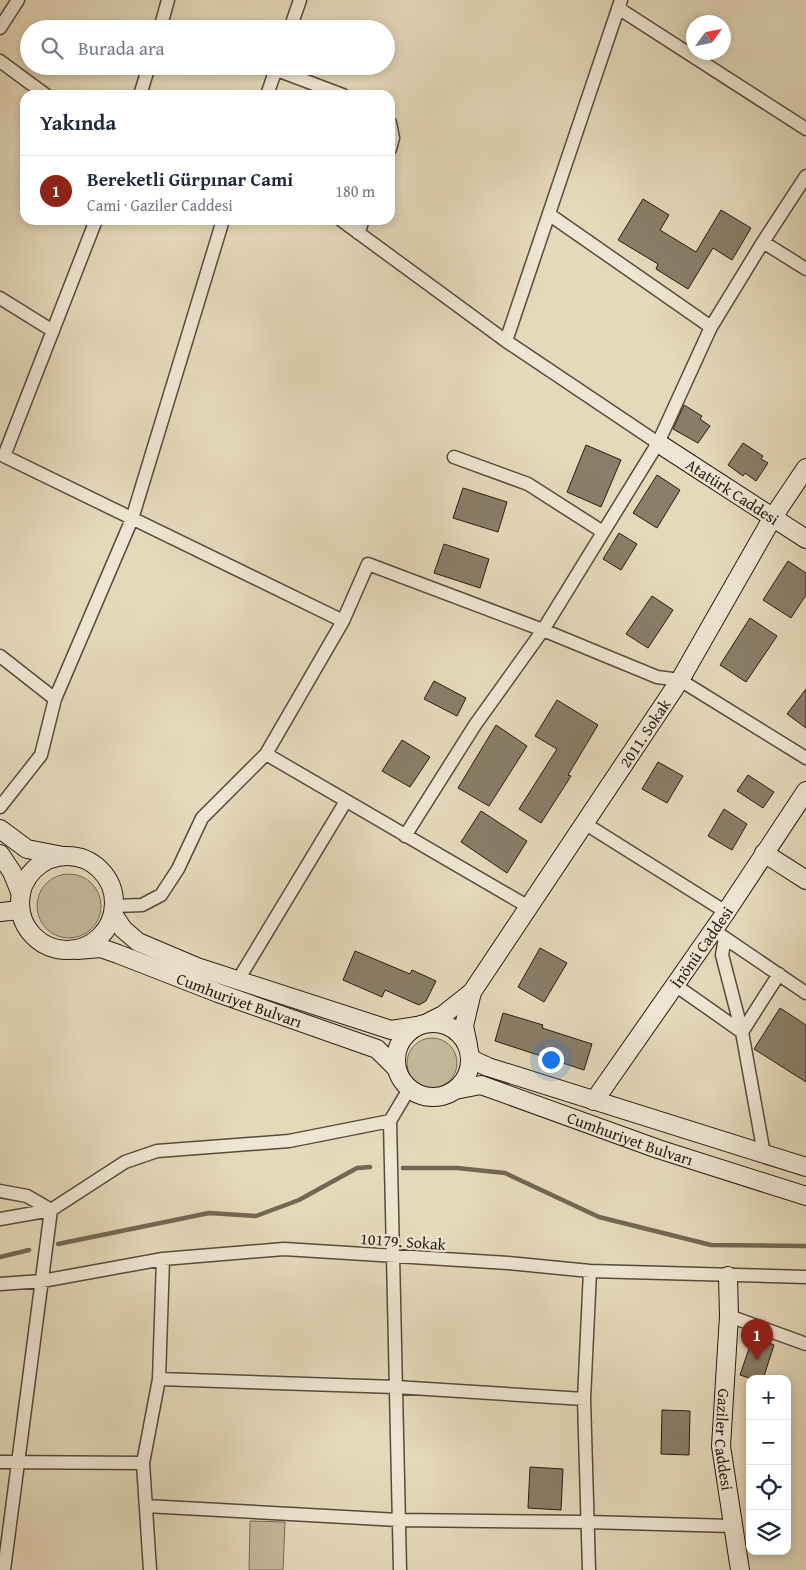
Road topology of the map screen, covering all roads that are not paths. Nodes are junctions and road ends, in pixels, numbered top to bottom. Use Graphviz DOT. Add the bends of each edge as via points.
graph roads {
  1 [pos="18,0"];
  2 [pos="168,0"];
  3 [pos="300,0"];
  4 [pos="619,4"];
  5 [pos="162,20"];
  6 [pos="293,20"];
  7 [pos="0,28"];
  8 [pos="0,61"];
  9 [pos="146,75"];
  10 [pos="271,75"];
  11 [pos="293,75"];
  12 [pos="39,90"];
  13 [pos="142,90"];
  14 [pos="268,90"];
  15 [pos="330,90"];
  16 [pos="806,130"];
  17 [pos="806,176"];
  18 [pos="550,215"];
  19 [pos="94,225"];
  20 [pos="221,225"];
  21 [pos="348,225"];
  22 [pos="361,225"];
  23 [pos="358,233"];
  24 [pos="764,242"];
  25 [pos="806,270"];
  26 [pos="0,298"];
  27 [pos="712,328"];
  28 [pos="53,331"];
  29 [pos="506,341"];
  30 [pos="658,443"];
  31 [pos="2,455"];
  32 [pos="454,457"];
  33 [pos="806,468"];
  34 [pos="774,517"];
  35 [pos="132,519"];
  36 [pos="603,532"];
  37 [pos="806,539"];
  38 [pos="343,621"];
  39 [pos="543,630"];
  40 [pos="0,656"];
  41 [pos="680,680"];
  42 [pos="56,699"];
  43 [pos="266,754"];
  44 [pos="806,758"];
  45 [pos="806,791"];
  46 [pos="346,801"];
  47 [pos="0,807"];
  48 [pos="584,822"];
  49 [pos="0,829"];
  50 [pos="405,836"];
  51 [pos="764,853"];
  52 [pos="0,854"];
  53 [pos="66,856"];
  54 [pos="806,880"];
  55 [pos="21,902"];
  56 [pos="527,906"];
  57 [pos="114,910"];
  58 [pos="0,912"];
  59 [pos="726,912"];
  60 [pos="719,934"];
  61 [pos="77,950"];
  62 [pos="779,974"];
  63 [pos="238,980"];
  64 [pos="675,985"];
  65 [pos="472,992"];
  66 [pos="806,993"];
  67 [pos="423,1024"];
  68 [pos="742,1032"];
  69 [pos="469,1053"];
  70 [pos="396,1068"];
  71 [pos="409,1089"];
  72 [pos="455,1090"];
  73 [pos="594,1101"];
  74 [pos="390,1121"];
  75 [pos="764,1154"];
  76 [pos="806,1167"];
  77 [pos="0,1191"];
  78 [pos="806,1196"];
  79 [pos="51,1210"];
  80 [pos="0,1219"];
  81 [pos="393,1256"];
  82 [pos="163,1259"];
  83 [pos="590,1271"];
  84 [pos="728,1276"];
  85 [pos="806,1277"];
  86 [pos="42,1280"];
  87 [pos="0,1284"];
  88 [pos="729,1316"];
  89 [pos="806,1344"];
  90 [pos="159,1379"];
  91 [pos="396,1387"];
  92 [pos="584,1399"];
  93 [pos="0,1462"];
  94 [pos="18,1462"];
  95 [pos="143,1463"];
  96 [pos="146,1506"];
  97 [pos="399,1520"];
  98 [pos="588,1522"];
  99 [pos="732,1526"];
  100 [pos="4,1570"];
  101 [pos="150,1570"];
  102 [pos="400,1570"];
  103 [pos="589,1570"];
  104 [pos="740,1570"];
  1 -- 7 [label="street"];
  2 -- 5 [label="street"];
  3 -- 6 [label="street"];
  4 -- 16 [label="street"];
  4 -- 18 [label="street"];
  8 -- 12 [label="street"];
  9 -- 13 [label="street"];
  10 -- 14 [label="street"];
  11 -- 15 [label="street"];
  17 -- 24 [label="street"];
  18 -- 27 [label="street"];
  18 -- 29 [label="street"];
  19 -- 28 [label="street"];
  20 -- 35 [label="street"];
  21 -- 23 [label="street"];
  22 -- 23 [label="street"];
  23 -- 29 [label="street"];
  24 -- 25 [label="street"];
  24 -- 27 [label="street"];
  26 -- 28 [label="street"];
  27 -- 30 [label="street"];
  28 -- 31 [label="street"];
  29 -- 30 [label="street"];
  30 -- 34 [label="main road, Atatürk Caddesi"];
  30 -- 36 [label="street"];
  31 -- 35 [label="street"];
  32 -- 36 [label="street" via="528,484"];
  33 -- 34 [label="main road, 2011. Sokak"];
  34 -- 37 [label="main road, Atatürk Caddesi"];
  34 -- 41 [label="main road, 2011. Sokak"];
  35 -- 38 [label="street"];
  35 -- 42 [label="street"];
  36 -- 39 [label="street"];
  38 -- 39 [label="street" via="368,564"];
  38 -- 43 [label="street"];
  39 -- 41 [label="street" via="657,677"];
  39 -- 50 [label="street" via="475,725"];
  40 -- 42 [label="street"];
  41 -- 44 [label="street"];
  41 -- 48 [label="main road, 2011. Sokak"];
  42 -- 47 [label="street" via="41,755"];
  43 -- 46 [label="street"];
  43 -- 57 [label="street" via="202,818 178,869 161,895 142,906"];
  45 -- 51 [label="main road, İnönü Caddesi"];
  46 -- 50 [label="street"];
  46 -- 63 [label="street"];
  48 -- 56 [label="main road, 2011. Sokak"];
  48 -- 59 [label="street"];
  49 -- 53 [label="main road" via="27,849"];
  50 -- 56 [label="street"];
  51 -- 54 [label="main road"];
  51 -- 59 [label="main road, İnönü Caddesi"];
  52 -- 55 [label="main road" via="12,872"];
  53 -- 55 [label="main road" via="51,859 37,867 27,879"];
  53 -- 57 [label="main road" via="96,866 110,884"];
  55 -- 58 [label="main road"];
  55 -- 61 [label="main road" via="25,925 35,938 47,946"];
  56 -- 65 [label="main road, 2011. Sokak"];
  57 -- 61 [label="main road" via="103,934 92,944"];
  57 -- 63 [label="main road" via="123,929 138,942"];
  59 -- 60 [label="main road, İnönü Caddesi"];
  60 -- 62 [label="street"];
  60 -- 64 [label="main road, İnönü Caddesi"];
  60 -- 68 [label="street"];
  61 -- 70 [label="main road, Cumhuriyet Bulvarı" via="101,948 377,1049"];
  62 -- 66 [label="street"];
  62 -- 68 [label="street"];
  63 -- 67 [label="main road" via="391,1030"];
  64 -- 68 [label="street"];
  64 -- 73 [label="main road, İnönü Caddesi"];
  65 -- 67 [label="main road" via="442,1015"];
  65 -- 69 [label="main road" via="464,1026"];
  67 -- 69 [label="main road" via="441,1023 453,1028 462,1036"];
  67 -- 70 [label="main road" via="406,1033 399,1043"];
  68 -- 75 [label="street"];
  69 -- 72 [label="main road" via="469,1071"];
  69 -- 73 [label="main road" via="488,1067"];
  70 -- 71 [label="main road"];
  71 -- 72 [label="main road" via="432,1098"];
  71 -- 74 [label="street"];
  72 -- 78 [label="main road, Cumhuriyet Bulvarı" via="481,1085 658,1149"];
  73 -- 75 [label="main road"];
  74 -- 79 [label="street" via="289,1141 157,1151 125,1162"];
  74 -- 81 [label="street"];
  75 -- 76 [label="main road"];
  77 -- 79 [label="street" via="27,1196"];
  79 -- 80 [label="street"];
  79 -- 86 [label="street"];
  81 -- 82 [label="street, 10179. Sokak" via="284,1249"];
  81 -- 83 [label="street, 10179. Sokak"];
  81 -- 91 [label="street"];
  82 -- 86 [label="street, 10179. Sokak"];
  82 -- 90 [label="street"];
  83 -- 84 [label="street, 10179. Sokak"];
  83 -- 92 [label="street"];
  84 -- 85 [label="street, 10179. Sokak"];
  84 -- 88 [label="main road, Gaziler Caddesi"];
  86 -- 87 [label="street, 10179. Sokak"];
  86 -- 94 [label="street"];
  88 -- 89 [label="street"];
  88 -- 99 [label="main road, Gaziler Caddesi" via="721,1446"];
  90 -- 91 [label="street"];
  90 -- 95 [label="street"];
  91 -- 92 [label="street"];
  91 -- 97 [label="street"];
  92 -- 98 [label="street"];
  93 -- 94 [label="street"];
  94 -- 95 [label="street"];
  94 -- 100 [label="street"];
  95 -- 96 [label="street"];
  96 -- 97 [label="street"];
  96 -- 101 [label="street"];
  97 -- 98 [label="street"];
  97 -- 102 [label="street"];
  98 -- 99 [label="street"];
  98 -- 103 [label="street"];
  99 -- 104 [label="main road, Gaziler Caddesi"];
}
